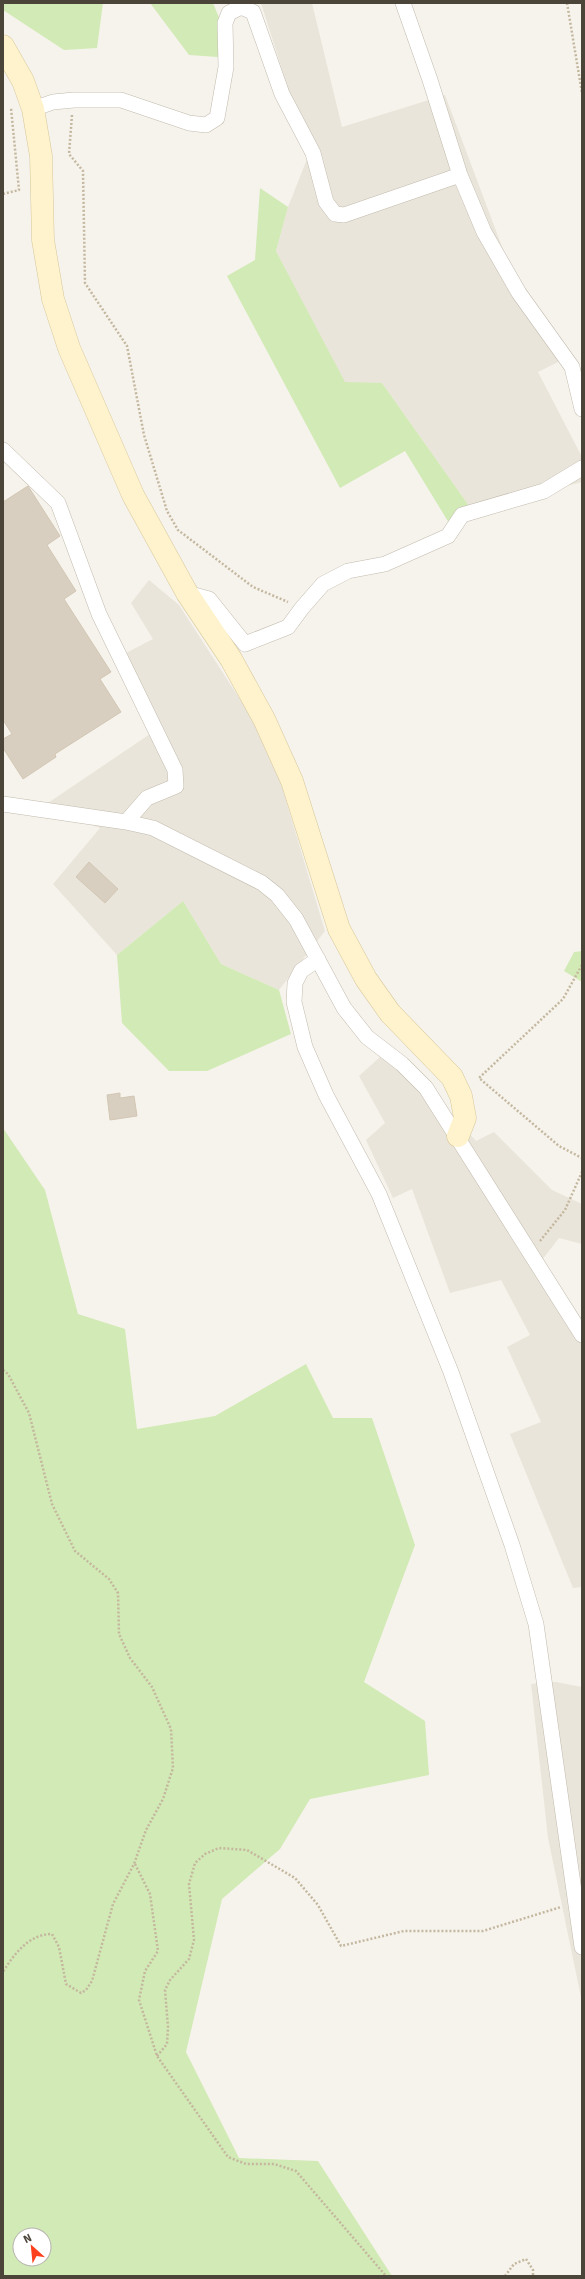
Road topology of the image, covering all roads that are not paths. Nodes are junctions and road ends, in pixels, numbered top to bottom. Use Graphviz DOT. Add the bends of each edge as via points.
graph roads {
  1 [pos="403,3"];
  2 [pos="3,46"];
  3 [pos="34,109"];
  4 [pos="460,175"];
  5 [pos="577,366"];
  6 [pos="582,409"];
  7 [pos="3,450"];
  8 [pos="582,468"];
  9 [pos="187,593"];
  10 [pos="3,804"];
  11 [pos="126,822"];
  12 [pos="318,959"];
  13 [pos="458,1136"];
  14 [pos="582,1335"];
  15 [pos="582,1947"];
  1 -- 4 [label="street"];
  2 -- 3 [label="street" via="23,82"];
  3 -- 4 [label="street" via="53,102 121,100 206,125 217,118 226,67 225,23 229,13 241,7 253,12 259,25 282,94 313,153 326,202 335,214 344,215"];
  3 -- 9 [label="street" via="41,156 43,240 53,299 69,348 132,495"];
  4 -- 5 [label="street" via="484,232 519,292"];
  5 -- 6 [label="street"];
  7 -- 11 [label="street" via="58,503 99,614 175,770 176,786 148,798"];
  8 -- 9 [label="street" via="544,491 462,515 448,536 385,564 348,571 323,584 288,627 245,644 209,599"];
  9 -- 13 [label="street" via="232,659 264,719 292,781 339,929 366,979 390,1013 452,1077 461,1096 465,1118"];
  10 -- 11 [label="street"];
  11 -- 12 [label="street" via="153,828 262,883 277,895 296,919"];
  12 -- 13 [label="street" via="344,1008 366,1037 402,1064 426,1088"];
  12 -- 15 [label="street" via="301,971 295,983 294,1002 305,1047 326,1095 379,1194 451,1372 518,1562 536,1624"];
  13 -- 14 [label="street" via="529,1254"];
}
